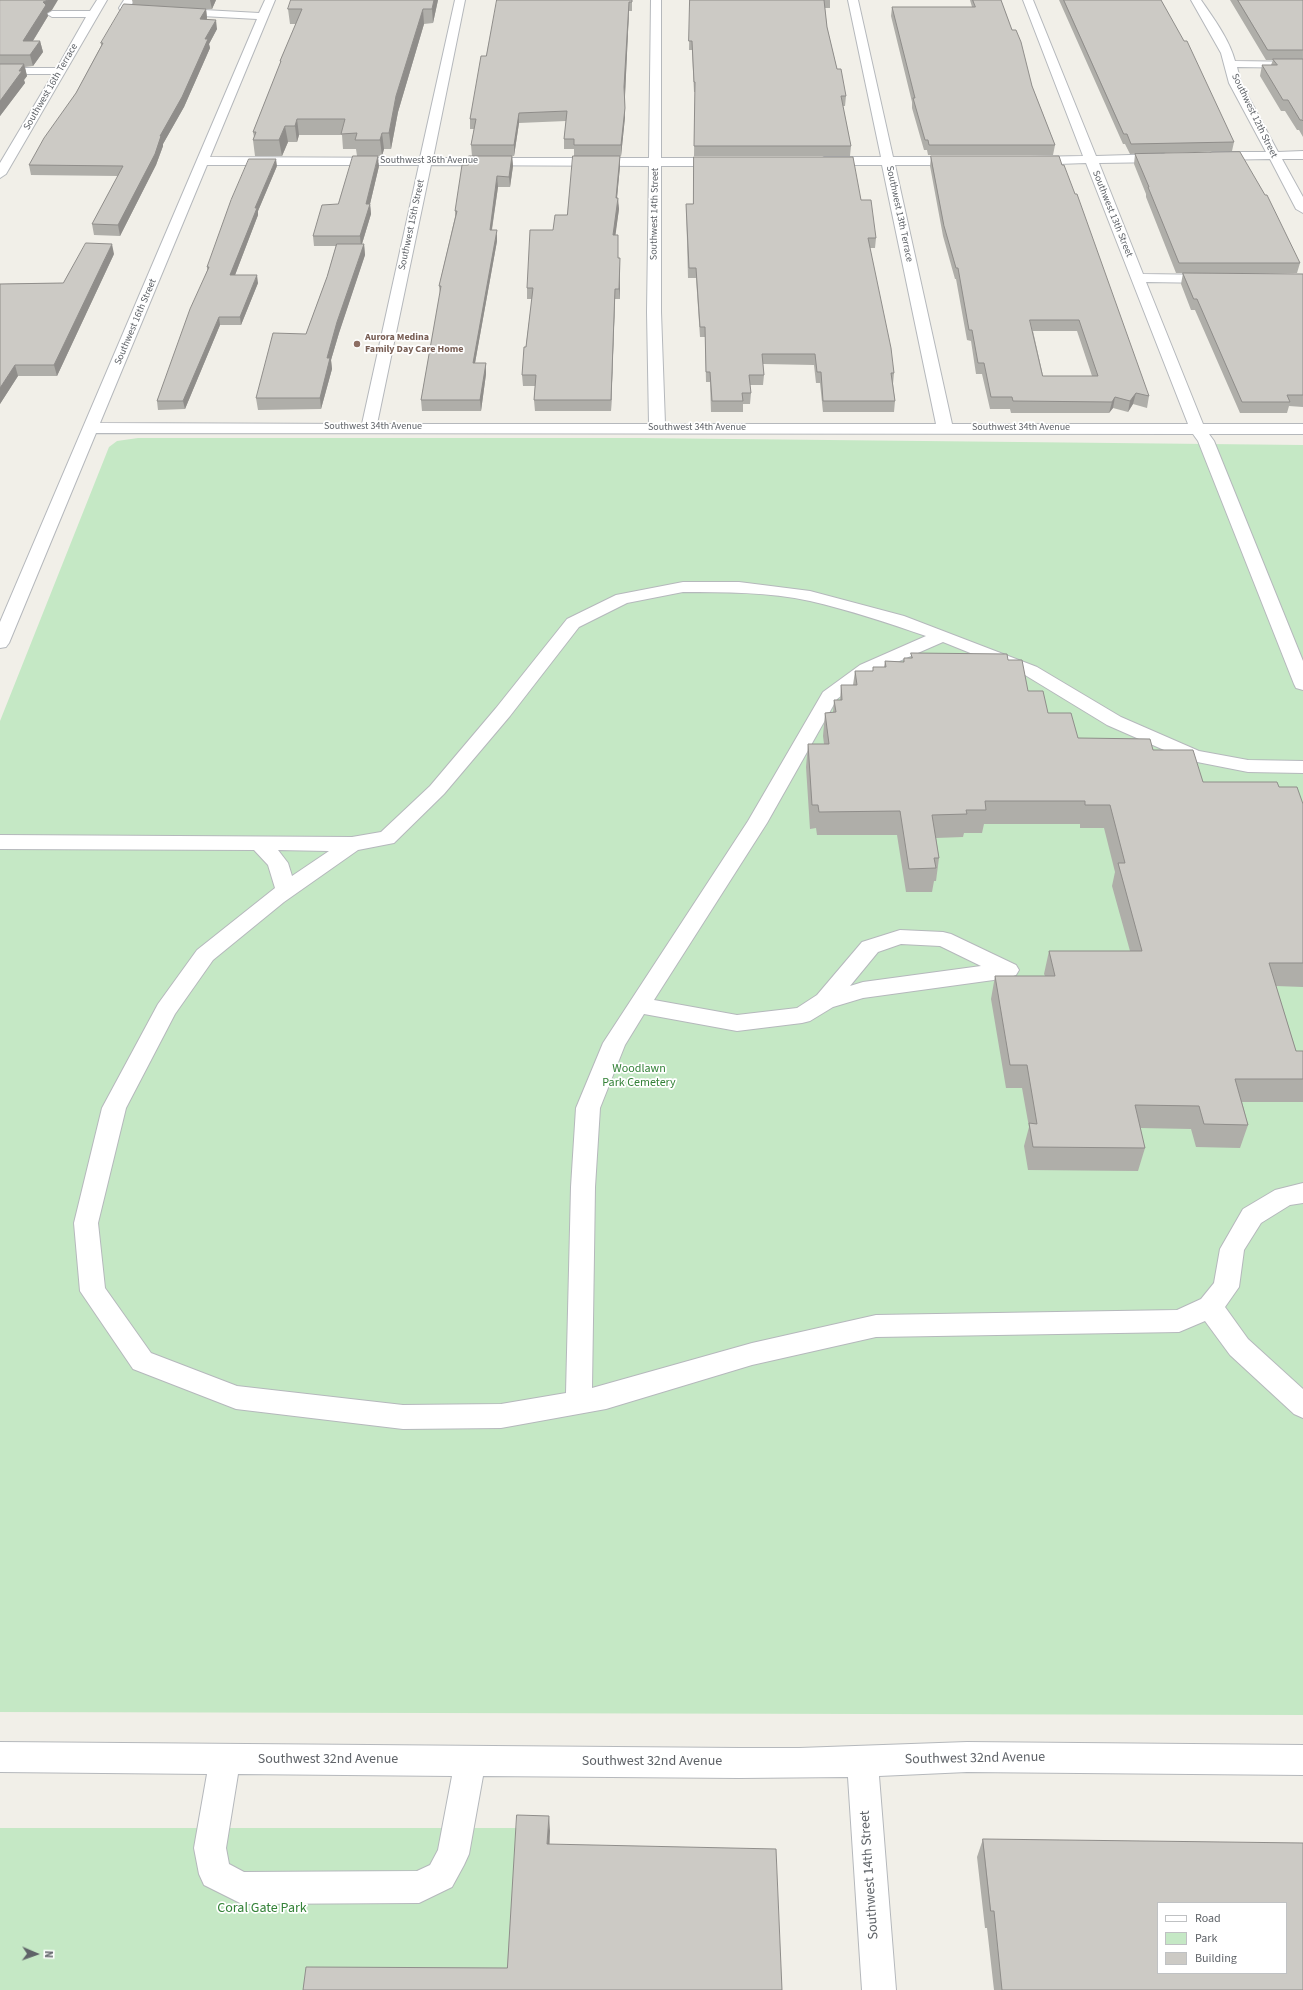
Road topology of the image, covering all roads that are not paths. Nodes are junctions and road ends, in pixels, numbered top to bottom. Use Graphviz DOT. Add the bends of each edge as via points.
graph roads {
  1 [pos="102,0"];
  2 [pos="129,0"];
  3 [pos="225,0"];
  4 [pos="270,0"];
  5 [pos="460,0"];
  6 [pos="656,0"];
  7 [pos="854,0"];
  8 [pos="1028,0"];
  9 [pos="1196,0"];
  10 [pos="219,12"];
  11 [pos="52,14"];
  12 [pos="94,14"];
  13 [pos="264,16"];
  14 [pos="1230,64"];
  15 [pos="1303,65"];
  16 [pos="0,71"];
  17 [pos="61,71"];
  18 [pos="1274,155"];
  19 [pos="1303,155"];
  20 [pos="1201,156"];
  21 [pos="1178,157"];
  22 [pos="1090,160"];
  23 [pos="202,161"];
  24 [pos="426,161"];
  25 [pos="887,161"];
  26 [pos="972,161"];
  27 [pos="1020,161"];
  28 [pos="4,162"];
  29 [pos="656,162"];
  30 [pos="733,162"];
  31 [pos="812,162"];
  32 [pos="0,174"];
  33 [pos="1303,209"];
  34 [pos="1138,278"];
  35 [pos="1226,279"];
  36 [pos="369,427"];
  37 [pos="92,428"];
  38 [pos="656,428"];
  39 [pos="945,428"];
  40 [pos="1197,428"];
  41 [pos="1303,429"];
  42 [pos="942,636"];
  43 [pos="0,643"];
  44 [pos="1303,684"];
  45 [pos="1303,768"];
  46 [pos="0,842"];
  47 [pos="260,844"];
  48 [pos="352,844"];
  49 [pos="286,891"];
  50 [pos="825,1001"];
  51 [pos="639,1004"];
  52 [pos="1303,1193"];
  53 [pos="1210,1307"];
  54 [pos="579,1402"];
  55 [pos="1303,1406"];
  56 [pos="0,1757"];
  57 [pos="225,1759"];
  58 [pos="470,1760"];
  59 [pos="862,1760"];
  60 [pos="1303,1760"];
  61 [pos="879,1990"];
  1 -- 12 [label="street, Southwest 16th Terrace"];
  2 -- 10 [label="street" via="124,8 129,10"];
  3 -- 10 [label="street"];
  4 -- 13 [label="street, Southwest 16th Street"];
  5 -- 24 [label="street, Southwest 15th Street"];
  6 -- 29 [label="street, Southwest 14th Street"];
  7 -- 25 [label="street, Southwest 13th Terrace"];
  8 -- 22 [label="street, Southwest 13th Street"];
  9 -- 14 [label="street, Southwest 12th Street" via="1227,53"];
  10 -- 13 [label="street" via="241,16"];
  11 -- 12 [label="street"];
  12 -- 17 [label="street, Southwest 16th Terrace"];
  13 -- 23 [label="street, Southwest 16th Street"];
  14 -- 15 [label="street"];
  14 -- 18 [label="street, Southwest 12th Street" via="1235,83"];
  16 -- 17 [label="street"];
  17 -- 28 [label="street, Southwest 16th Terrace"];
  18 -- 19 [label="street"];
  18 -- 20 [label="street"];
  18 -- 33 [label="street, Southwest 12th Street"];
  21 -- 22 [label="street"];
  22 -- 27 [label="street"];
  22 -- 34 [label="street, Southwest 13th Street"];
  23 -- 24 [label="street, Southwest 36th Avenue"];
  23 -- 37 [label="street, Southwest 16th Street"];
  24 -- 29 [label="street, Southwest 36th Avenue"];
  24 -- 36 [label="street, Southwest 15th Street"];
  25 -- 26 [label="street"];
  25 -- 31 [label="street"];
  25 -- 39 [label="street, Southwest 13th Terrace"];
  28 -- 32 [label="street, Southwest 16th Terrace"];
  29 -- 30 [label="street, Southwest 36th Avenue"];
  29 -- 38 [label="street, Southwest 14th Street"];
  34 -- 35 [label="street"];
  34 -- 40 [label="street, Southwest 13th Street"];
  36 -- 37 [label="street, Southwest 34th Avenue"];
  36 -- 38 [label="street, Southwest 34th Avenue"];
  37 -- 43 [label="street, Southwest 16th Street"];
  38 -- 39 [label="street, Southwest 34th Avenue"];
  39 -- 40 [label="street, Southwest 34th Avenue"];
  40 -- 41 [label="street, Southwest 34th Avenue"];
  40 -- 44 [label="street, Southwest 13th Street" via="1206,441"];
  42 -- 45 [label="street" via="1031,671 1114,721 1194,756 1248,766"];
  42 -- 48 [label="street" via="898,620 810,596 739,586 683,587 622,599 572,623 503,712 437,790 387,838"];
  42 -- 51 [label="street" via="866,669 830,696 757,823"];
  46 -- 47 [label="street"];
  47 -- 48 [label="street"];
  47 -- 49 [label="street" via="278,863"];
  48 -- 49 [label="street"];
  49 -- 54 [label="street" via="205,955 166,1010 114,1108 86,1223 93,1291 142,1361 236,1397 403,1417 500,1416"];
  50 -- 50 [label="street" via="870,947 900,936 943,939 1008,970 863,990"];
  50 -- 51 [label="street" via="802,1015 738,1023"];
  51 -- 54 [label="street" via="614,1043 588,1108 583,1187"];
  52 -- 53 [label="street" via="1284,1197 1252,1216 1232,1249 1226,1287"];
  53 -- 54 [label="street" via="1179,1321 876,1326 752,1354 606,1397"];
  53 -- 55 [label="street" via="1239,1347"];
  56 -- 57 [label="street, Southwest 32nd Avenue"];
  57 -- 58 [label="street, Southwest 32nd Avenue"];
  57 -- 58 [label="street" via="210,1848 215,1874 242,1888 418,1887 441,1876 453,1854"];
  58 -- 59 [label="street, Southwest 32nd Avenue" via="784,1763"];
  59 -- 60 [label="street, Southwest 32nd Avenue" via="967,1757"];
  59 -- 61 [label="street, Southwest 14th Street"];
}
